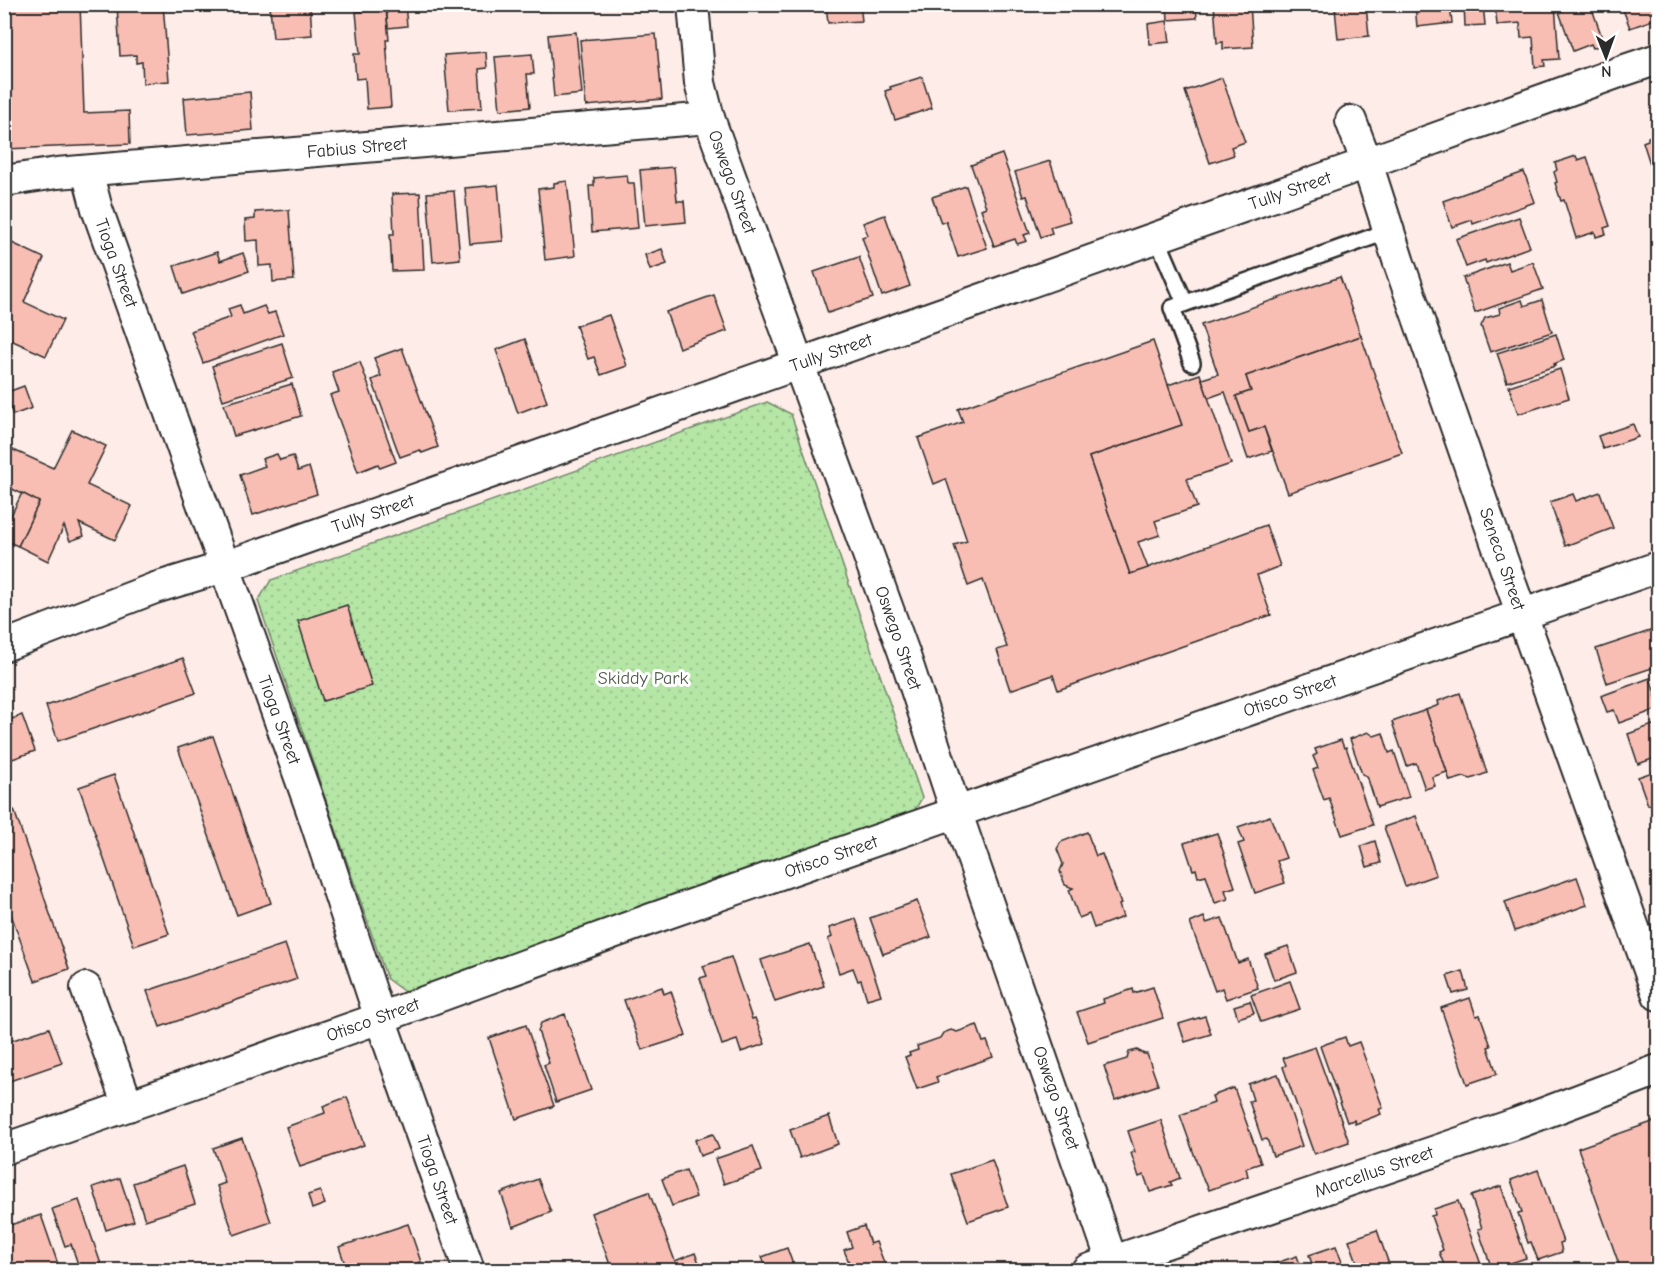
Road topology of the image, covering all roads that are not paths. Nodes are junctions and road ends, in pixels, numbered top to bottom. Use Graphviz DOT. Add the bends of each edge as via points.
graph roads {
  1 [pos="693,4"];
  2 [pos="1659,59"];
  3 [pos="709,118"];
  4 [pos="1351,121"];
  5 [pos="1367,163"];
  6 [pos="87,171"];
  7 [pos="4,181"];
  8 [pos="1389,231"];
  9 [pos="1156,238"];
  10 [pos="1185,303"];
  11 [pos="1192,363"];
  12 [pos="798,364"];
  13 [pos="224,567"];
  14 [pos="1659,567"];
  15 [pos="1521,614"];
  16 [pos="4,646"];
  17 [pos="957,814"];
  18 [pos="87,988"];
  19 [pos="1659,995"];
  20 [pos="380,1018"];
  21 [pos="1659,1070"];
  22 [pos="128,1106"];
  23 [pos="4,1149"];
  24 [pos="1105,1268"];
  25 [pos="469,1270"];
  1 -- 3 [label="street, Oswego Street" via="700,83"];
  2 -- 5 [label="street, Tully Street"];
  3 -- 6 [label="street, Fabius Street"];
  3 -- 12 [label="street, Oswego Street"];
  4 -- 5 [label="street, Seneca Street"];
  5 -- 8 [label="street, Seneca Street"];
  5 -- 9 [label="street, Tully Street"];
  6 -- 7 [label="street, Fabius Street"];
  6 -- 13 [label="street, Tioga Street"];
  8 -- 10 [label="lane"];
  8 -- 15 [label="street, Seneca Street"];
  9 -- 10 [label="lane"];
  9 -- 12 [label="street, Tully Street"];
  10 -- 11 [label="lane" via="1172,308"];
  12 -- 13 [label="street, Tully Street"];
  12 -- 17 [label="street, Oswego Street" via="904,653"];
  13 -- 16 [label="street, Tully Street" via="155,588"];
  13 -- 20 [label="street, Tioga Street" via="312,810"];
  14 -- 15 [label="street, Otisco Street"];
  15 -- 17 [label="street, Otisco Street"];
  15 -- 19 [label="street, Seneca Street"];
  17 -- 20 [label="street, Otisco Street"];
  17 -- 24 [label="street, Oswego Street"];
  18 -- 22 [label="street"];
  20 -- 22 [label="street, Otisco Street"];
  20 -- 25 [label="street, Tioga Street"];
  21 -- 24 [label="street, Marcellus Street"];
  22 -- 23 [label="street, Otisco Street"];
}
